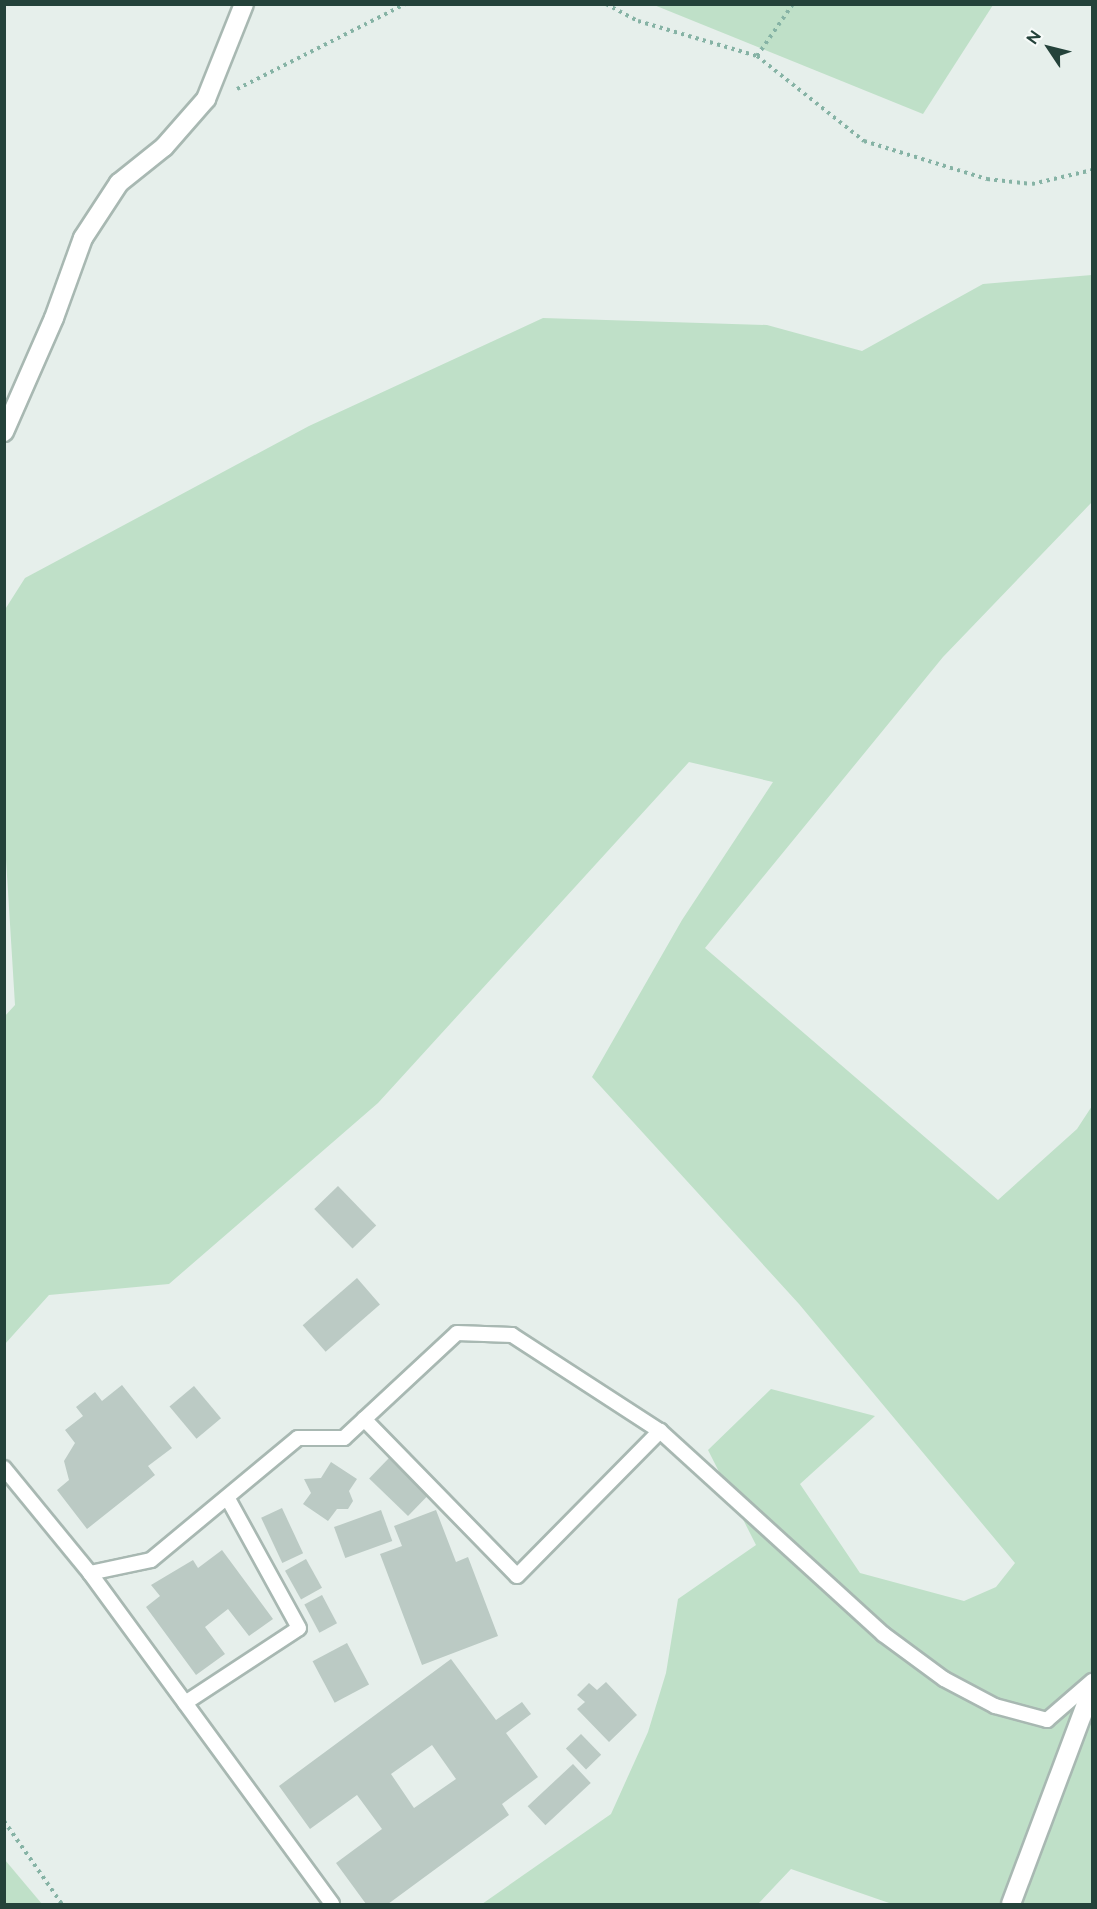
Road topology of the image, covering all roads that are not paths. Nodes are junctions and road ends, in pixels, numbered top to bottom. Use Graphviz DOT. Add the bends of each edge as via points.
graph roads {
  1 [pos="244,4"];
  2 [pos="4,432"];
  3 [pos="364,1419"];
  4 [pos="660,1431"];
  5 [pos="4,1468"];
  6 [pos="227,1497"];
  7 [pos="90,1573"];
  8 [pos="1092,1681"];
  9 [pos="1092,1689"];
  10 [pos="185,1703"];
  11 [pos="332,1905"];
  12 [pos="1011,1905"];
  1 -- 2 [label="street" via="206,99 164,147 119,183 83,238 54,318"];
  3 -- 4 [label="lane" via="457,1334 512,1335"];
  3 -- 4 [label="lane" via="517,1576"];
  3 -- 6 [label="lane" via="344,1438 298,1438"];
  4 -- 8 [label="lane" via="883,1634 944,1679 995,1706 1047,1720"];
  5 -- 7 [label="lane"];
  6 -- 7 [label="lane" via="151,1560"];
  6 -- 10 [label="lane" via="299,1628"];
  7 -- 10 [label="lane"];
  9 -- 12 [label="street"];
  10 -- 11 [label="lane"];
}
